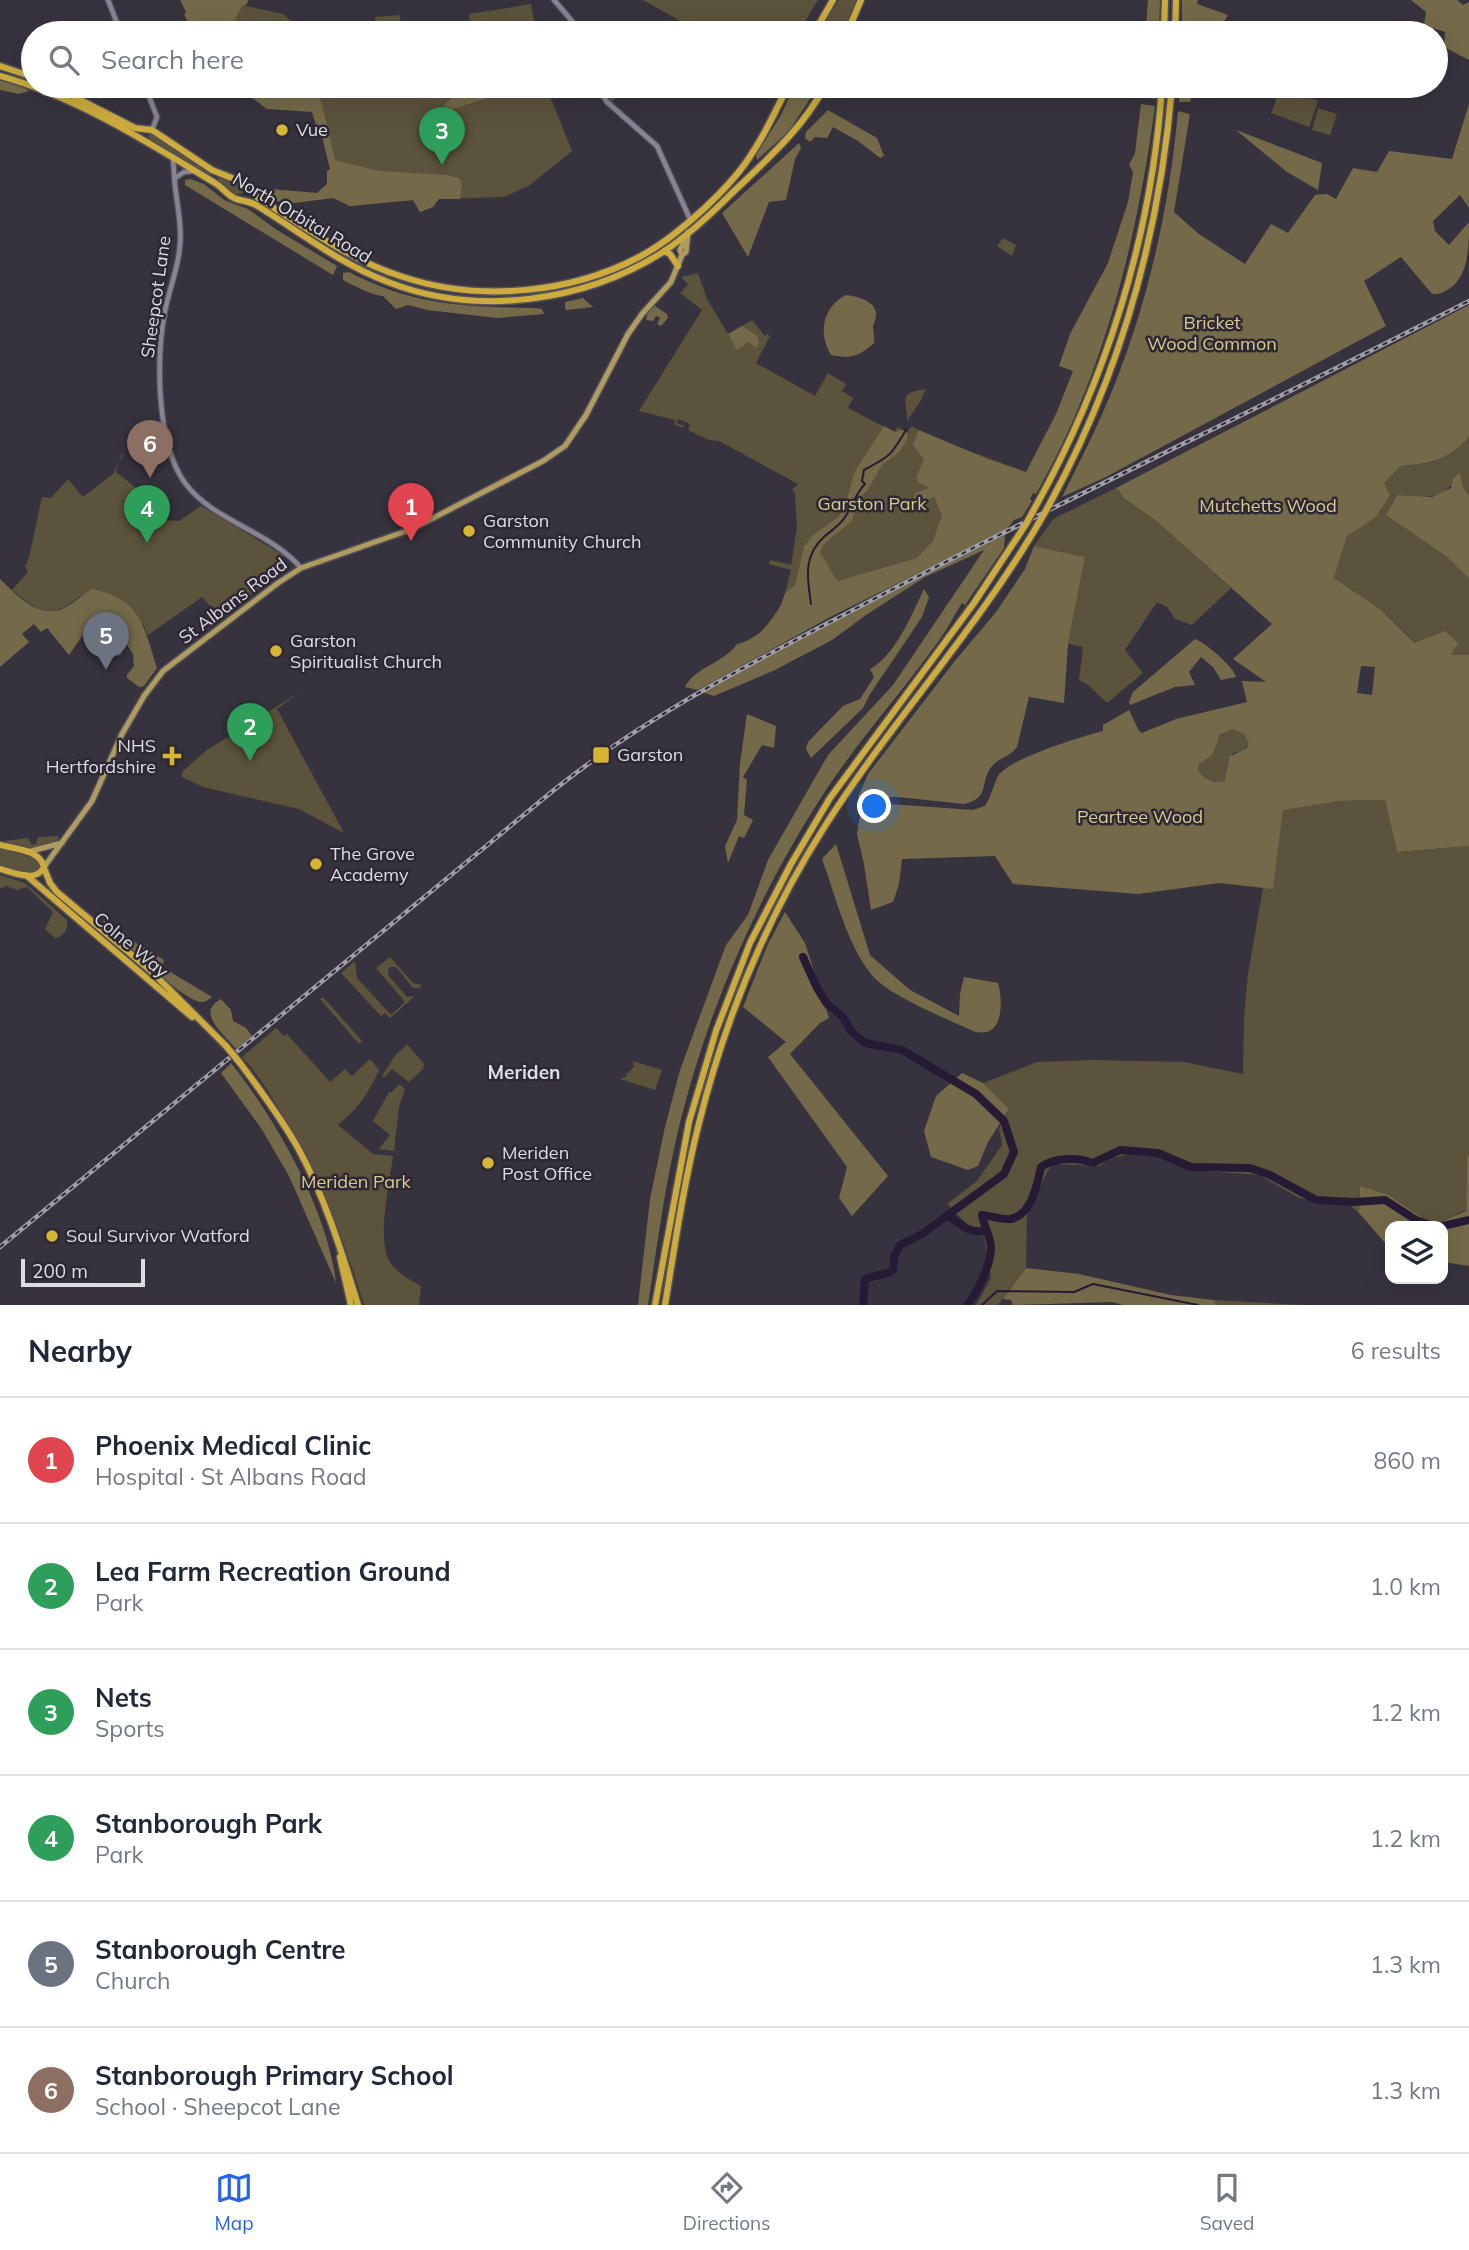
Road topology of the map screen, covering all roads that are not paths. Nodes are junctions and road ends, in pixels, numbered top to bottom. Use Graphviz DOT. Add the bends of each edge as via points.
graph roads {
  1 [pos="108,0"];
  2 [pos="554,0"];
  3 [pos="833,0"];
  4 [pos="861,0"];
  5 [pos="1165,0"];
  6 [pos="1176,0"];
  7 [pos="116,21"];
  8 [pos="572,21"];
  9 [pos="821,21"];
  10 [pos="852,21"];
  11 [pos="1164,21"];
  12 [pos="1175,21"];
  13 [pos="0,66"];
  14 [pos="21,73"];
  15 [pos="0,76"];
  16 [pos="21,84"];
  17 [pos="58,98"];
  18 [pos="76,98"];
  19 [pos="150,98"];
  20 [pos="604,98"];
  21 [pos="782,98"];
  22 [pos="817,98"];
  23 [pos="1161,98"];
  24 [pos="1171,98"];
  25 [pos="149,130"];
  26 [pos="147,144"];
  27 [pos="173,158"];
  28 [pos="196,171"];
  29 [pos="175,178"];
  30 [pos="248,188"];
  31 [pos="242,200"];
  32 [pos="723,202"];
  33 [pos="690,219"];
  34 [pos="688,234"];
  35 [pos="663,242"];
  36 [pos="664,251"];
  37 [pos="678,266"];
  38 [pos="300,568"];
  39 [pos="62,843"];
  40 [pos="0,845"];
  41 [pos="27,852"];
  42 [pos="44,867"];
  43 [pos="0,869"];
  44 [pos="26,875"];
  45 [pos="217,1037"];
  46 [pos="340,1251"];
  47 [pos="351,1305"];
  48 [pos="358,1305"];
  49 [pos="655,1305"];
  50 [pos="665,1305"];
  1 -- 7 [label="street"];
  2 -- 8 [label="street"];
  3 -- 9 [label="highway"];
  4 -- 10 [label="highway"];
  5 -- 11 [label="highway"];
  6 -- 12 [label="highway"];
  13 -- 14 [label="highway"];
  15 -- 16 [label="highway, North Orbital Road"];
  17 -- 26 [label="highway, North Orbital Road"];
  18 -- 25 [label="highway, North Orbital Road" via="135,128"];
  19 -- 25 [label="street" via="157,117"];
  20 -- 33 [label="street" via="657,146"];
  21 -- 33 [label="highway, North Orbital Road" via="751,155 728,185"];
  22 -- 32 [label="highway, North Orbital Road" via="791,134"];
  23 -- 49 [label="highway, bridge" via="1146,207 1117,318 1081,416 1026,524 974,603 830,798 750,943 688,1122"];
  24 -- 50 [label="highway, bridge" via="1158,198 1127,322 1095,410 1044,514 984,608 845,795 774,918 741,992 710,1080 688,1169"];
  25 -- 26 [label="highway"];
  25 -- 30 [label="highway, North Orbital Road"];
  26 -- 27 [label="highway, North Orbital Road"];
  27 -- 28 [label="highway, North Orbital Road"];
  27 -- 29 [label="street, Sheepcot Lane"];
  28 -- 29 [label="street"];
  28 -- 31 [label="highway, North Orbital Road"];
  29 -- 38 [label="street, Sheepcot Lane" via="180,243 160,345 167,438 191,490 283,550"];
  30 -- 31 [label="highway"];
  30 -- 35 [label="highway, North Orbital Road" via="369,263 401,277 452,289 502,291 551,286 618,266"];
  31 -- 36 [label="highway, North Orbital Road" via="374,276 448,298 508,300 569,291 627,271"];
  32 -- 33 [label="highway"];
  32 -- 34 [label="highway, North Orbital Road"];
  33 -- 34 [label="main road, St Albans Road"];
  33 -- 35 [label="highway, North Orbital Road"];
  34 -- 35 [label="highway"];
  34 -- 36 [label="highway, North Orbital Road"];
  34 -- 37 [label="main road, St Albans Road"];
  36 -- 37 [label="highway"];
  37 -- 38 [label="main road, St Albans Road" via="671,282 628,334 586,415 560,450 412,529"];
  38 -- 39 [label="main road, St Albans Road" via="159,675 122,734 92,801"];
  39 -- 41 [label="main road"];
  39 -- 42 [label="main road, St Albans Road"];
  40 -- 41 [label="highway"];
  41 -- 42 [label="highway, Colne Way" via="40,857"];
  42 -- 44 [label="highway" via="37,875"];
  42 -- 45 [label="highway, Colne Way" via="57,892 151,971"];
  43 -- 44 [label="highway"];
  44 -- 45 [label="highway, Colne Way"];
  45 -- 46 [label="highway, Colne Way, bridge" via="299,1149"];
  46 -- 47 [label="highway, Colne Way"];
  46 -- 48 [label="highway, Colne Way"];
}
